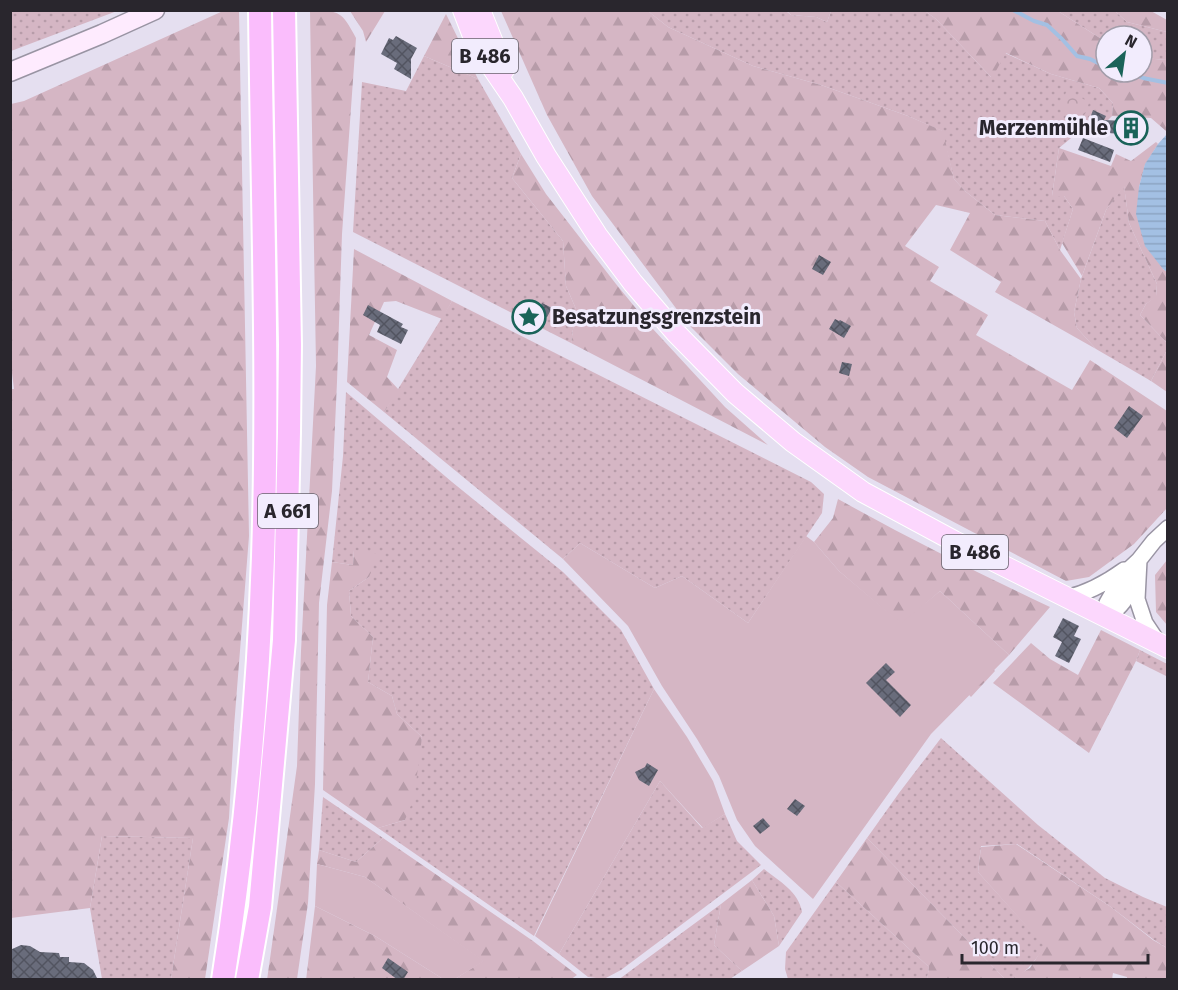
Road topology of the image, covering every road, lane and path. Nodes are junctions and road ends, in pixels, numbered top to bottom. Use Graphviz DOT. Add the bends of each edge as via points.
graph roads {
  1 [pos="155,10"];
  2 [pos="260,10"];
  3 [pos="284,10"];
  4 [pos="463,10"];
  5 [pos="480,10"];
  6 [pos="10,72"];
  7 [pos="513,99"];
  8 [pos="1167,528"];
  9 [pos="1139,560"];
  10 [pos="1066,598"];
  11 [pos="1106,618"];
  12 [pos="1163,646"];
  13 [pos="223,980"];
  14 [pos="247,980"];
  1 -- 6 [label="main road"];
  2 -- 13 [label="highway, A 661" via="265,351 263,555 244,820"];
  3 -- 14 [label="highway, A 661" via="290,356 284,640 260,907"];
  4 -- 7 [label="main road, B 486" via="481,51"];
  5 -- 7 [label="main road, B 486"];
  7 -- 10 [label="main road, B 486" via="570,195 633,283 735,393 862,492"];
  8 -- 9 [label="street"];
  9 -- 10 [label="street" via="1095,589"];
  9 -- 11 [label="street" via="1128,597"];
  9 -- 12 [label="street" via="1137,599 1145,623"];
  10 -- 11 [label="main road, B 486"];
  11 -- 12 [label="main road, B 486"];
}
